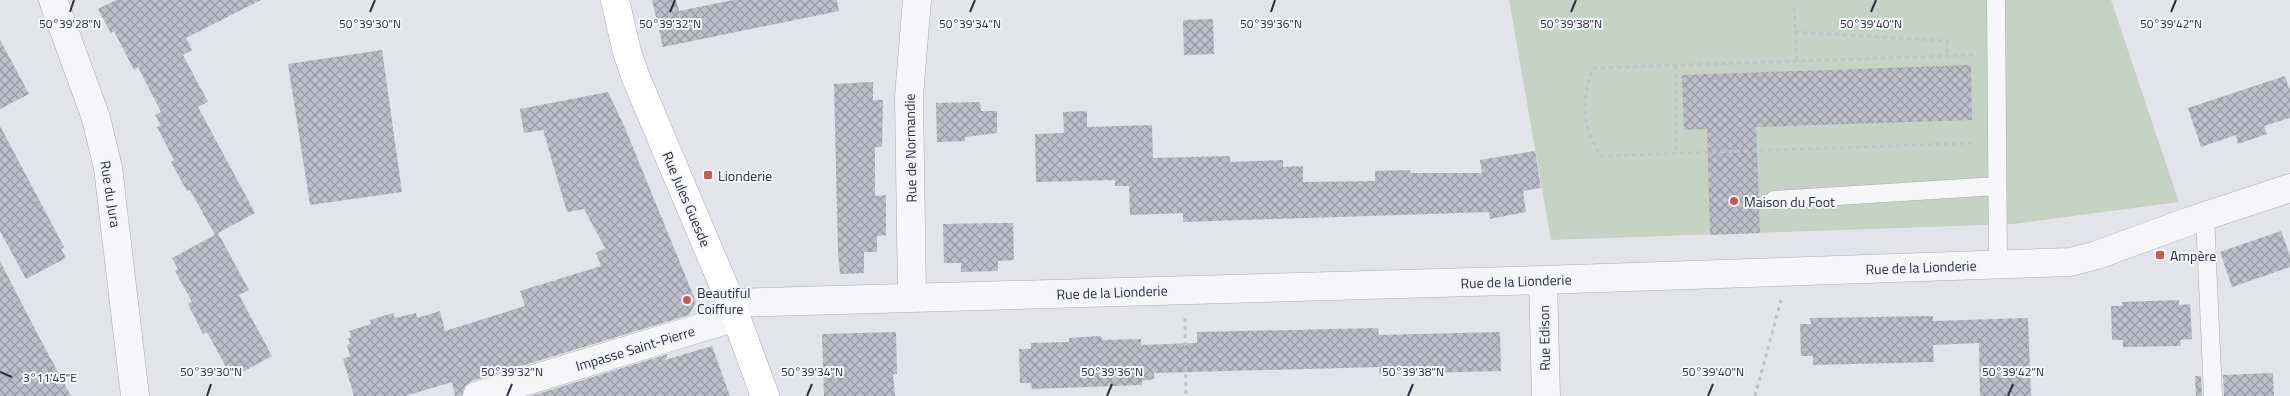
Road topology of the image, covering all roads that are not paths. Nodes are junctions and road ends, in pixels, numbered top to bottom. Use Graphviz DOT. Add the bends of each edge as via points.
graph roads {
  1 [pos="52,0"];
  2 [pos="615,0"];
  3 [pos="917,0"];
  4 [pos="1996,0"];
  5 [pos="1997,186"];
  6 [pos="2290,188"];
  7 [pos="1774,200"];
  8 [pos="2205,216"];
  9 [pos="1998,264"];
  10 [pos="1543,280"];
  11 [pos="912,297"];
  12 [pos="733,310"];
  13 [pos="135,396"];
  14 [pos="477,396"];
  15 [pos="764,396"];
  16 [pos="1546,396"];
  17 [pos="2213,396"];
  1 -- 13 [label="street, Rue du Jura" via="96,118 108,168"];
  2 -- 12 [label="main road, Rue Jules Guesde" via="636,78"];
  3 -- 11 [label="street, Rue de Normandie" via="909,96"];
  4 -- 5 [label="lane"];
  5 -- 7 [label="lane"];
  5 -- 9 [label="lane"];
  6 -- 8 [label="street, Rue de la Lionderie"];
  8 -- 9 [label="street, Rue de la Lionderie" via="2070,262"];
  8 -- 17 [label="lane"];
  9 -- 10 [label="street, Rue de la Lionderie"];
  10 -- 11 [label="street, Rue de la Lionderie"];
  10 -- 16 [label="street, Rue Edison"];
  11 -- 12 [label="street, Rue de la Lionderie"];
  12 -- 14 [label="street, Impasse Saint-Pierre"];
  12 -- 15 [label="main road, Rue Jules Guesde"];
}
